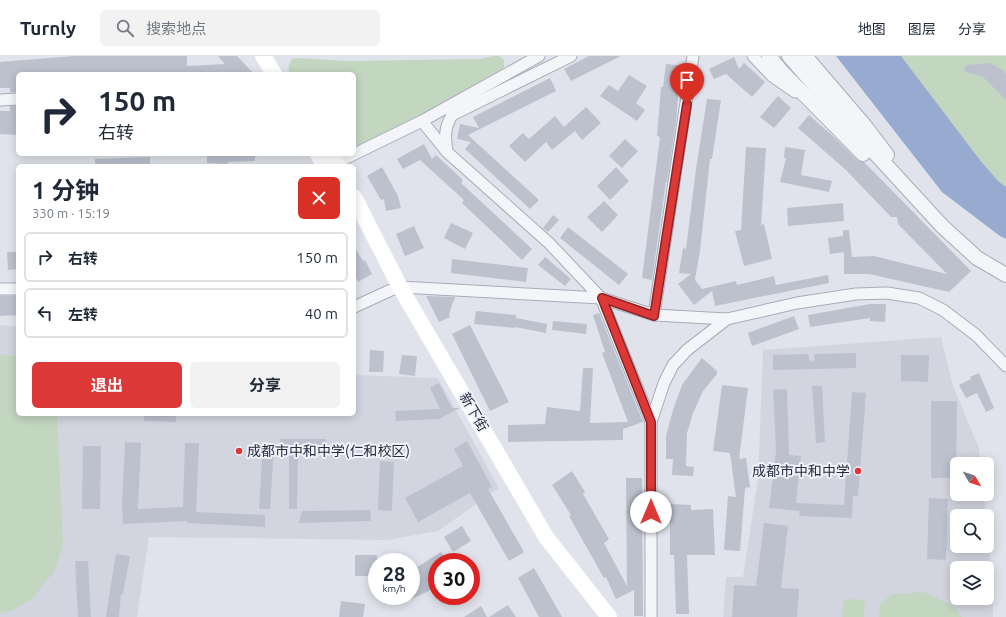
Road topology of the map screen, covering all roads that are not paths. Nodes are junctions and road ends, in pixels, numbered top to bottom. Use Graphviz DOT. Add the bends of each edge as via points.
graph roads {
  1 [pos="267,56"];
  2 [pos="539,56"];
  3 [pos="571,56"];
  4 [pos="693,56"];
  5 [pos="753,56"];
  6 [pos="769,56"];
  7 [pos="789,56"];
  8 [pos="805,56"];
  9 [pos="275,72"];
  10 [pos="16,99"];
  11 [pos="0,100"];
  12 [pos="817,108"];
  13 [pos="422,122"];
  14 [pos="356,152"];
  15 [pos="447,152"];
  16 [pos="321,156"];
  17 [pos="347,156"];
  18 [pos="332,163"];
  19 [pos="897,177"];
  20 [pos="356,201"];
  21 [pos="356,224"];
  22 [pos="1006,275"];
  23 [pos="0,288"];
  24 [pos="396,288"];
  25 [pos="16,289"];
  26 [pos="602,298"];
  27 [pos="356,306"];
  28 [pos="654,316"];
  29 [pos="727,319"];
  30 [pos="1006,366"];
  31 [pos="651,422"];
  32 [pos="599,617"];
  33 [pos="609,617"];
  34 [pos="651,617"];
  1 -- 9 [label="main road"];
  2 -- 13 [label="street"];
  3 -- 15 [label="street" via="452,115 446,125"];
  4 -- 28 [label="street"];
  5 -- 12 [label="street" via="772,76"];
  6 -- 12 [label="street"];
  7 -- 19 [label="street"];
  8 -- 19 [label="street" via="883,149 891,160"];
  10 -- 11 [label="street"];
  12 -- 19 [label="street" via="864,155"];
  13 -- 14 [label="street"];
  13 -- 15 [label="street"];
  15 -- 26 [label="street" via="549,243"];
  16 -- 18 [label="main road"];
  17 -- 18 [label="street"];
  19 -- 22 [label="street" via="942,226 977,258"];
  20 -- 24 [label="main road, 新下街"];
  21 -- 24 [label="main road, 新下街"];
  23 -- 25 [label="street"];
  24 -- 26 [label="street"];
  24 -- 27 [label="street"];
  24 -- 32 [label="main road, 新下街" via="539,541"];
  24 -- 33 [label="main road, 新下街" via="546,537"];
  26 -- 28 [label="street"];
  26 -- 31 [label="street"];
  28 -- 29 [label="street"];
  29 -- 30 [label="street" via="797,303 856,294 887,293 919,298 943,310 976,335"];
  29 -- 31 [label="street" via="686,350 673,365"];
  31 -- 34 [label="street"];
}
